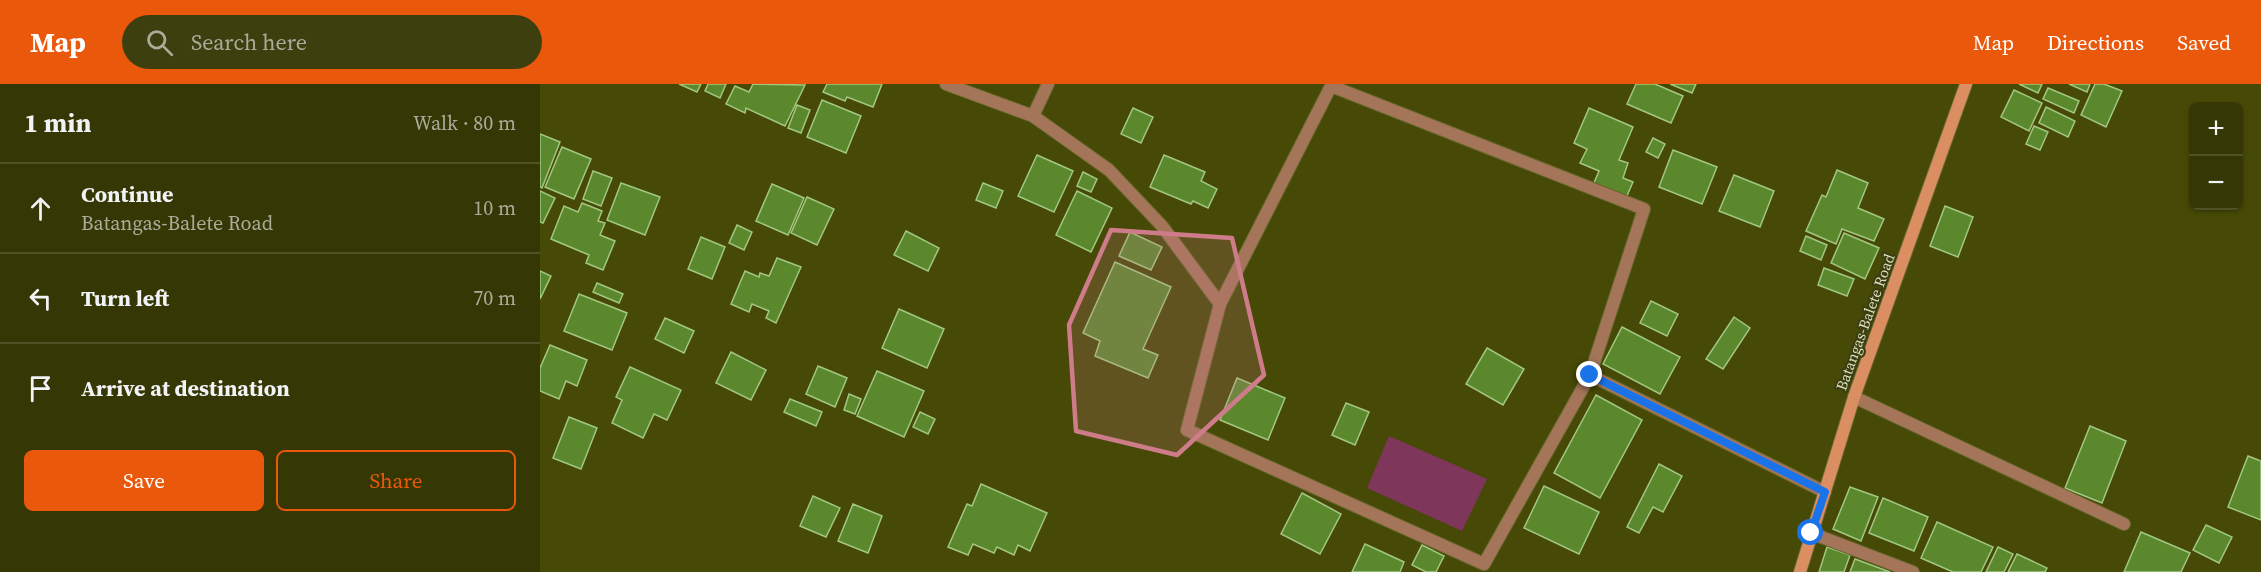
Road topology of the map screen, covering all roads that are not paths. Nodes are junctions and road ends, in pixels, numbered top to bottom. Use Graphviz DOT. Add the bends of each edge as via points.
graph roads {
  1 [pos="946,84"];
  2 [pos="1048,84"];
  3 [pos="1966,84"];
  4 [pos="1033,116"];
  5 [pos="1220,304"];
  6 [pos="1590,375"];
  7 [pos="1854,397"];
  8 [pos="1825,492"];
  9 [pos="2124,524"];
  10 [pos="1811,533"];
  11 [pos="1800,572"];
  12 [pos="1910,572"];
  1 -- 4 [label="street"];
  2 -- 4 [label="street"];
  3 -- 7 [label="main road, Batangas-Balete Road"];
  4 -- 5 [label="street" via="1109,170 1162,226"];
  5 -- 6 [label="street" via="1187,430 1484,564"];
  5 -- 6 [label="street" via="1331,86 1644,209"];
  6 -- 8 [label="street"];
  7 -- 8 [label="main road, Batangas-Balete Road"];
  7 -- 9 [label="street"];
  8 -- 10 [label="main road, Batangas-Balete Road"];
  10 -- 11 [label="main road, Batangas-Balete Road"];
  10 -- 12 [label="street"];
}
